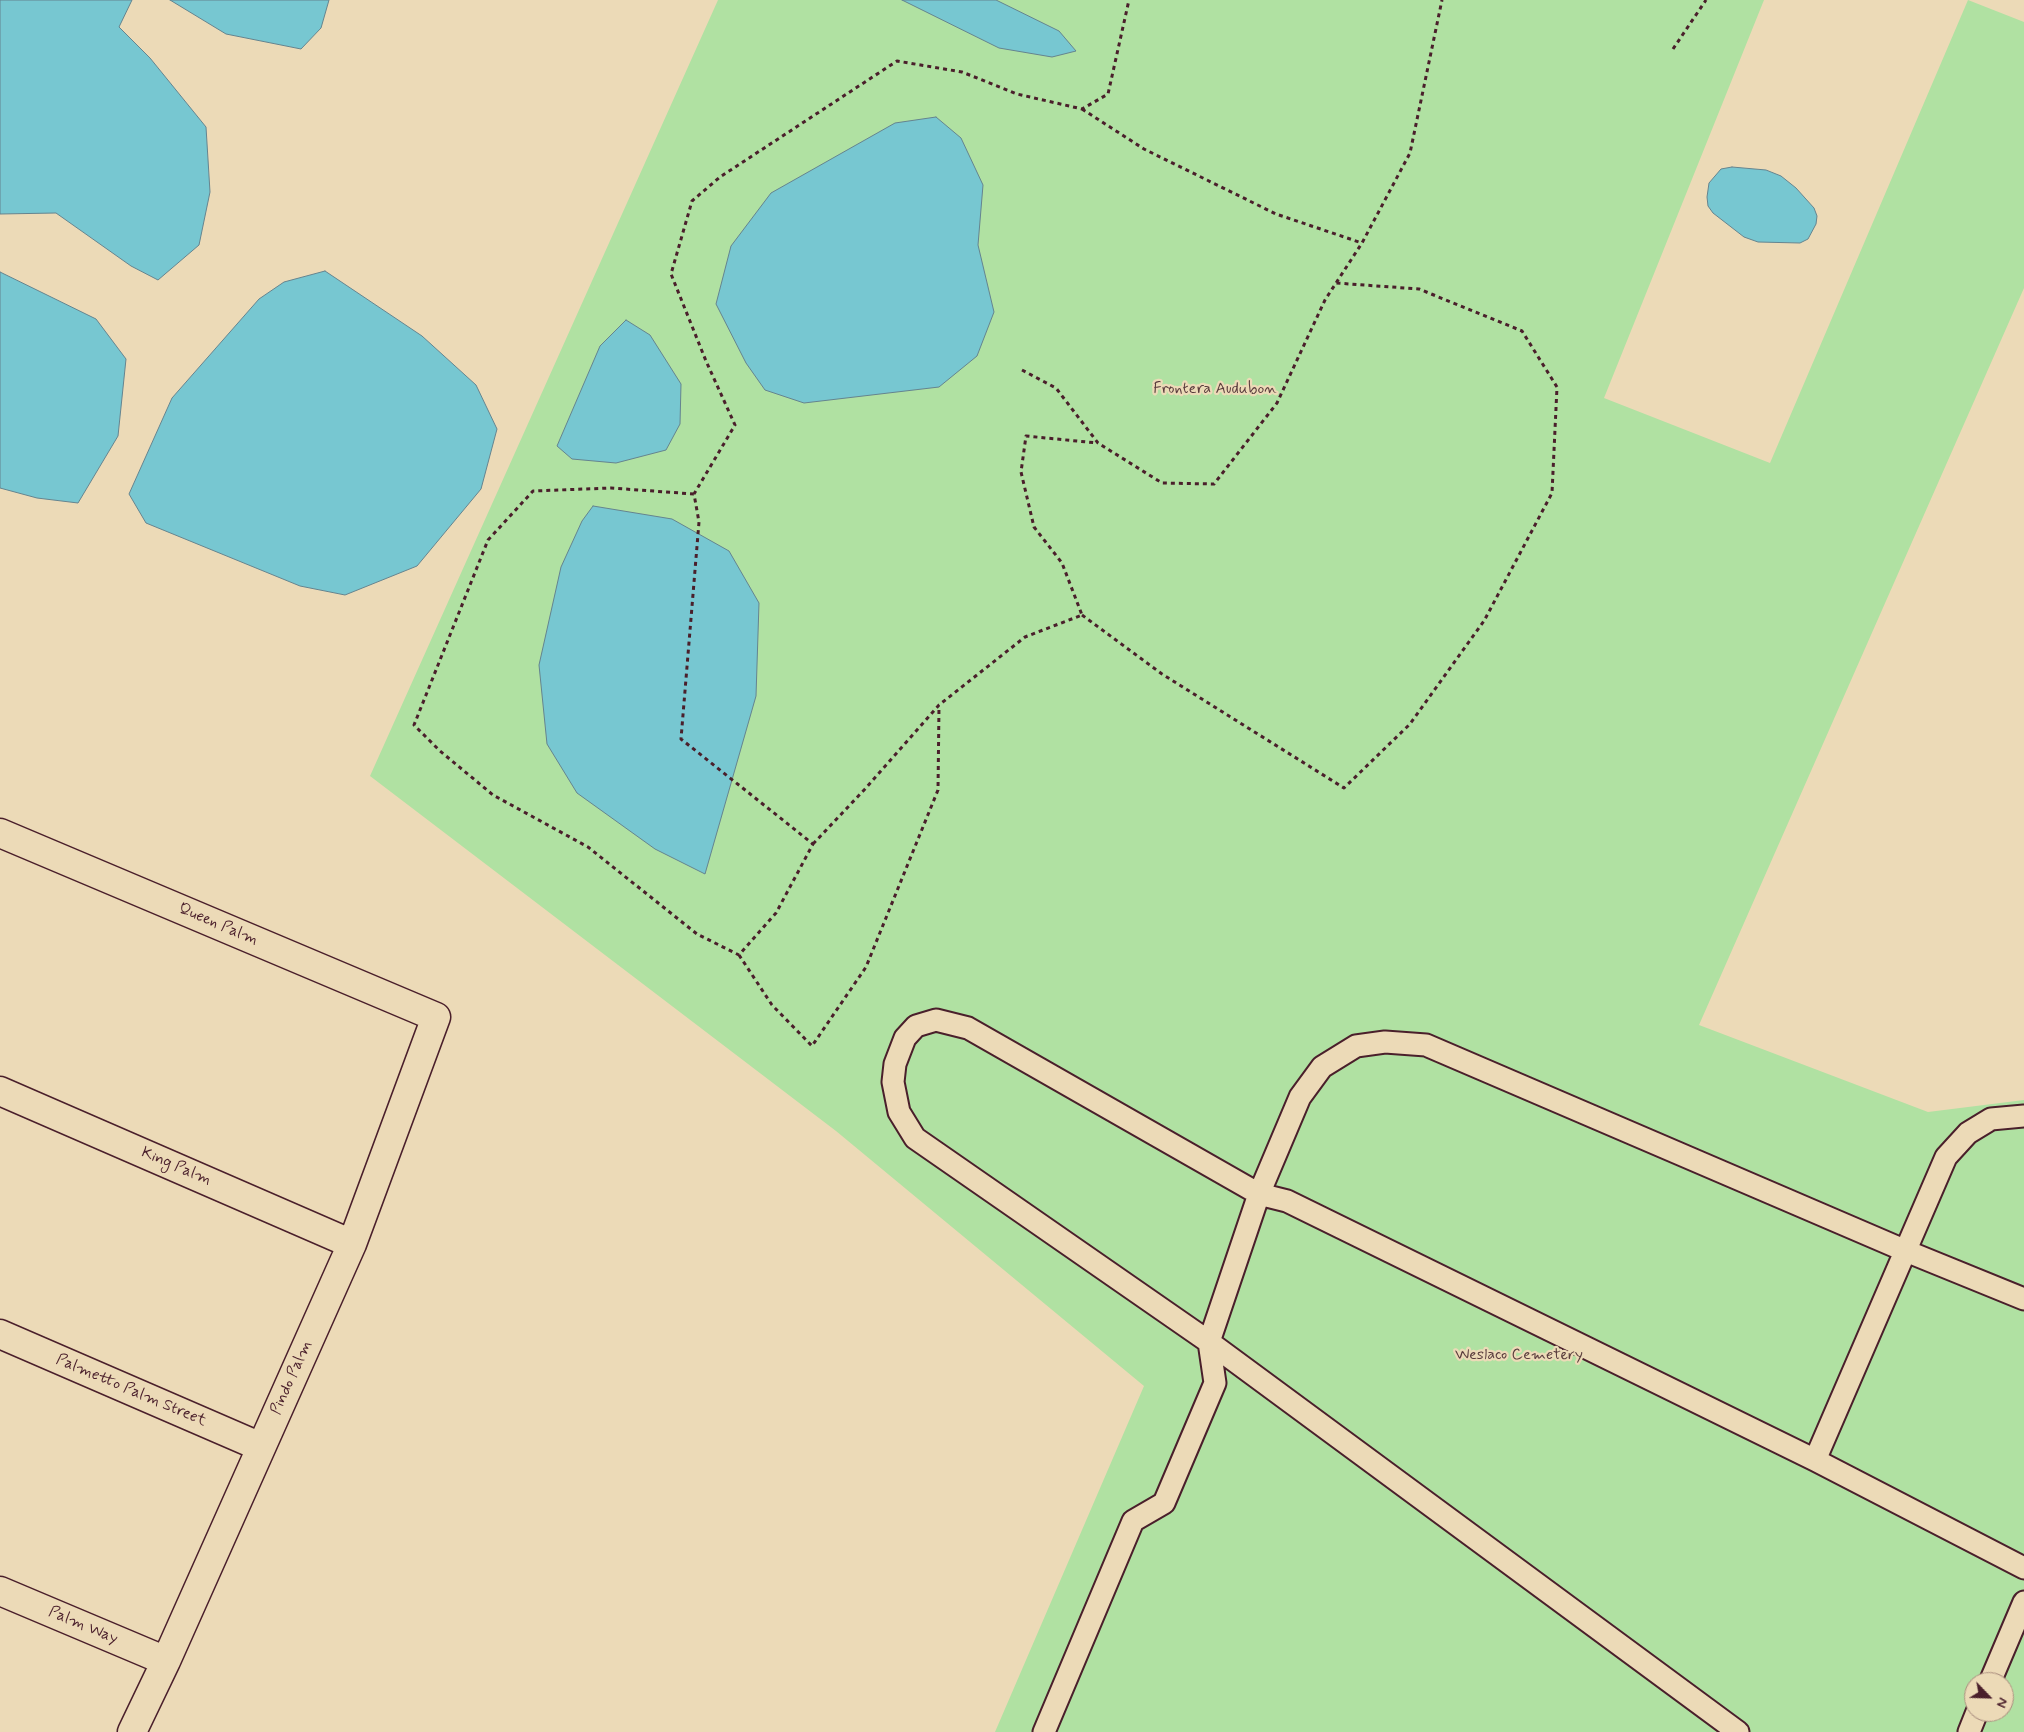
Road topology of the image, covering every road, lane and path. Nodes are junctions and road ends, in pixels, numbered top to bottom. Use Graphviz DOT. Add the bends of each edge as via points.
graph roads {
  1 [pos="1129,0"];
  2 [pos="1442,0"];
  3 [pos="1706,0"];
  4 [pos="1673,49"];
  5 [pos="1082,109"];
  6 [pos="1362,243"];
  7 [pos="1336,283"];
  8 [pos="1022,370"];
  9 [pos="1098,443"];
  10 [pos="694,494"];
  11 [pos="1082,615"];
  12 [pos="939,706"];
  13 [pos="0,833"];
  14 [pos="813,844"];
  15 [pos="739,956"];
  16 [pos="436,1017"];
  17 [pos="0,1091"];
  18 [pos="2024,1116"];
  19 [pos="1259,1194"];
  20 [pos="352,1244"];
  21 [pos="1906,1251"];
  22 [pos="2024,1299"];
  23 [pos="0,1334"];
  24 [pos="1209,1342"];
  25 [pos="261,1447"];
  26 [pos="1815,1460"];
  27 [pos="2024,1568"];
  28 [pos="0,1591"];
  29 [pos="2024,1602"];
  30 [pos="166,1661"];
  31 [pos="1994,1672"];
  32 [pos="132,1732"];
  33 [pos="1044,1732"];
  34 [pos="1738,1732"];
  1 -- 5 [label="path" via="1108,94"];
  2 -- 6 [label="path" via="1410,153"];
  3 -- 4 [label="path"];
  5 -- 6 [label="path" via="1144,149 1276,214"];
  5 -- 10 [label="path" via="1017,94 962,72 897,61 720,177 692,201 671,274 735,425"];
  6 -- 7 [label="path"];
  7 -- 9 [label="path" via="1277,403 1214,484 1162,483"];
  7 -- 11 [label="path" via="1420,289 1522,331 1557,387 1552,493 1484,621 1410,724 1344,788 1162,674"];
  8 -- 9 [label="path" via="1056,388"];
  9 -- 11 [label="path" via="1026,436 1021,472 1034,527 1062,563"];
  10 -- 14 [label="path" via="699,522 680,739"];
  10 -- 15 [label="path" via="611,488 533,491 488,540 414,725 493,795 588,847 697,934"];
  11 -- 12 [label="path" via="1025,637"];
  12 -- 14 [label="path"];
  12 -- 15 [label="path" via="938,790 866,968 812,1046 772,1005"];
  13 -- 16 [label="street, Queen Palm"];
  14 -- 15 [label="path" via="776,913"];
  16 -- 20 [label="street, Pindo Palm"];
  17 -- 20 [label="street, King Palm"];
  18 -- 21 [label="lane" via="1991,1119 1968,1133 1946,1157"];
  19 -- 21 [label="lane" via="1300,1097 1322,1067 1356,1046 1385,1042 1426,1045"];
  19 -- 24 [label="lane"];
  19 -- 24 [label="lane" via="968,1028 936,1020 916,1026 905,1038 894,1064 893,1082 900,1112 915,1138"];
  19 -- 26 [label="lane" via="1287,1201"];
  20 -- 25 [label="street, Pindo Palm"];
  21 -- 22 [label="lane"];
  21 -- 26 [label="lane"];
  23 -- 25 [label="street, Palmetto Palm Street"];
  24 -- 33 [label="lane" via="1214,1383 1164,1503 1133,1521"];
  24 -- 34 [label="lane"];
  25 -- 30 [label="street, Pindo Palm"];
  26 -- 27 [label="lane"];
  28 -- 30 [label="street, Palm Way"];
  29 -- 31 [label="lane"];
  30 -- 32 [label="street, Pindo Palm"];
}
